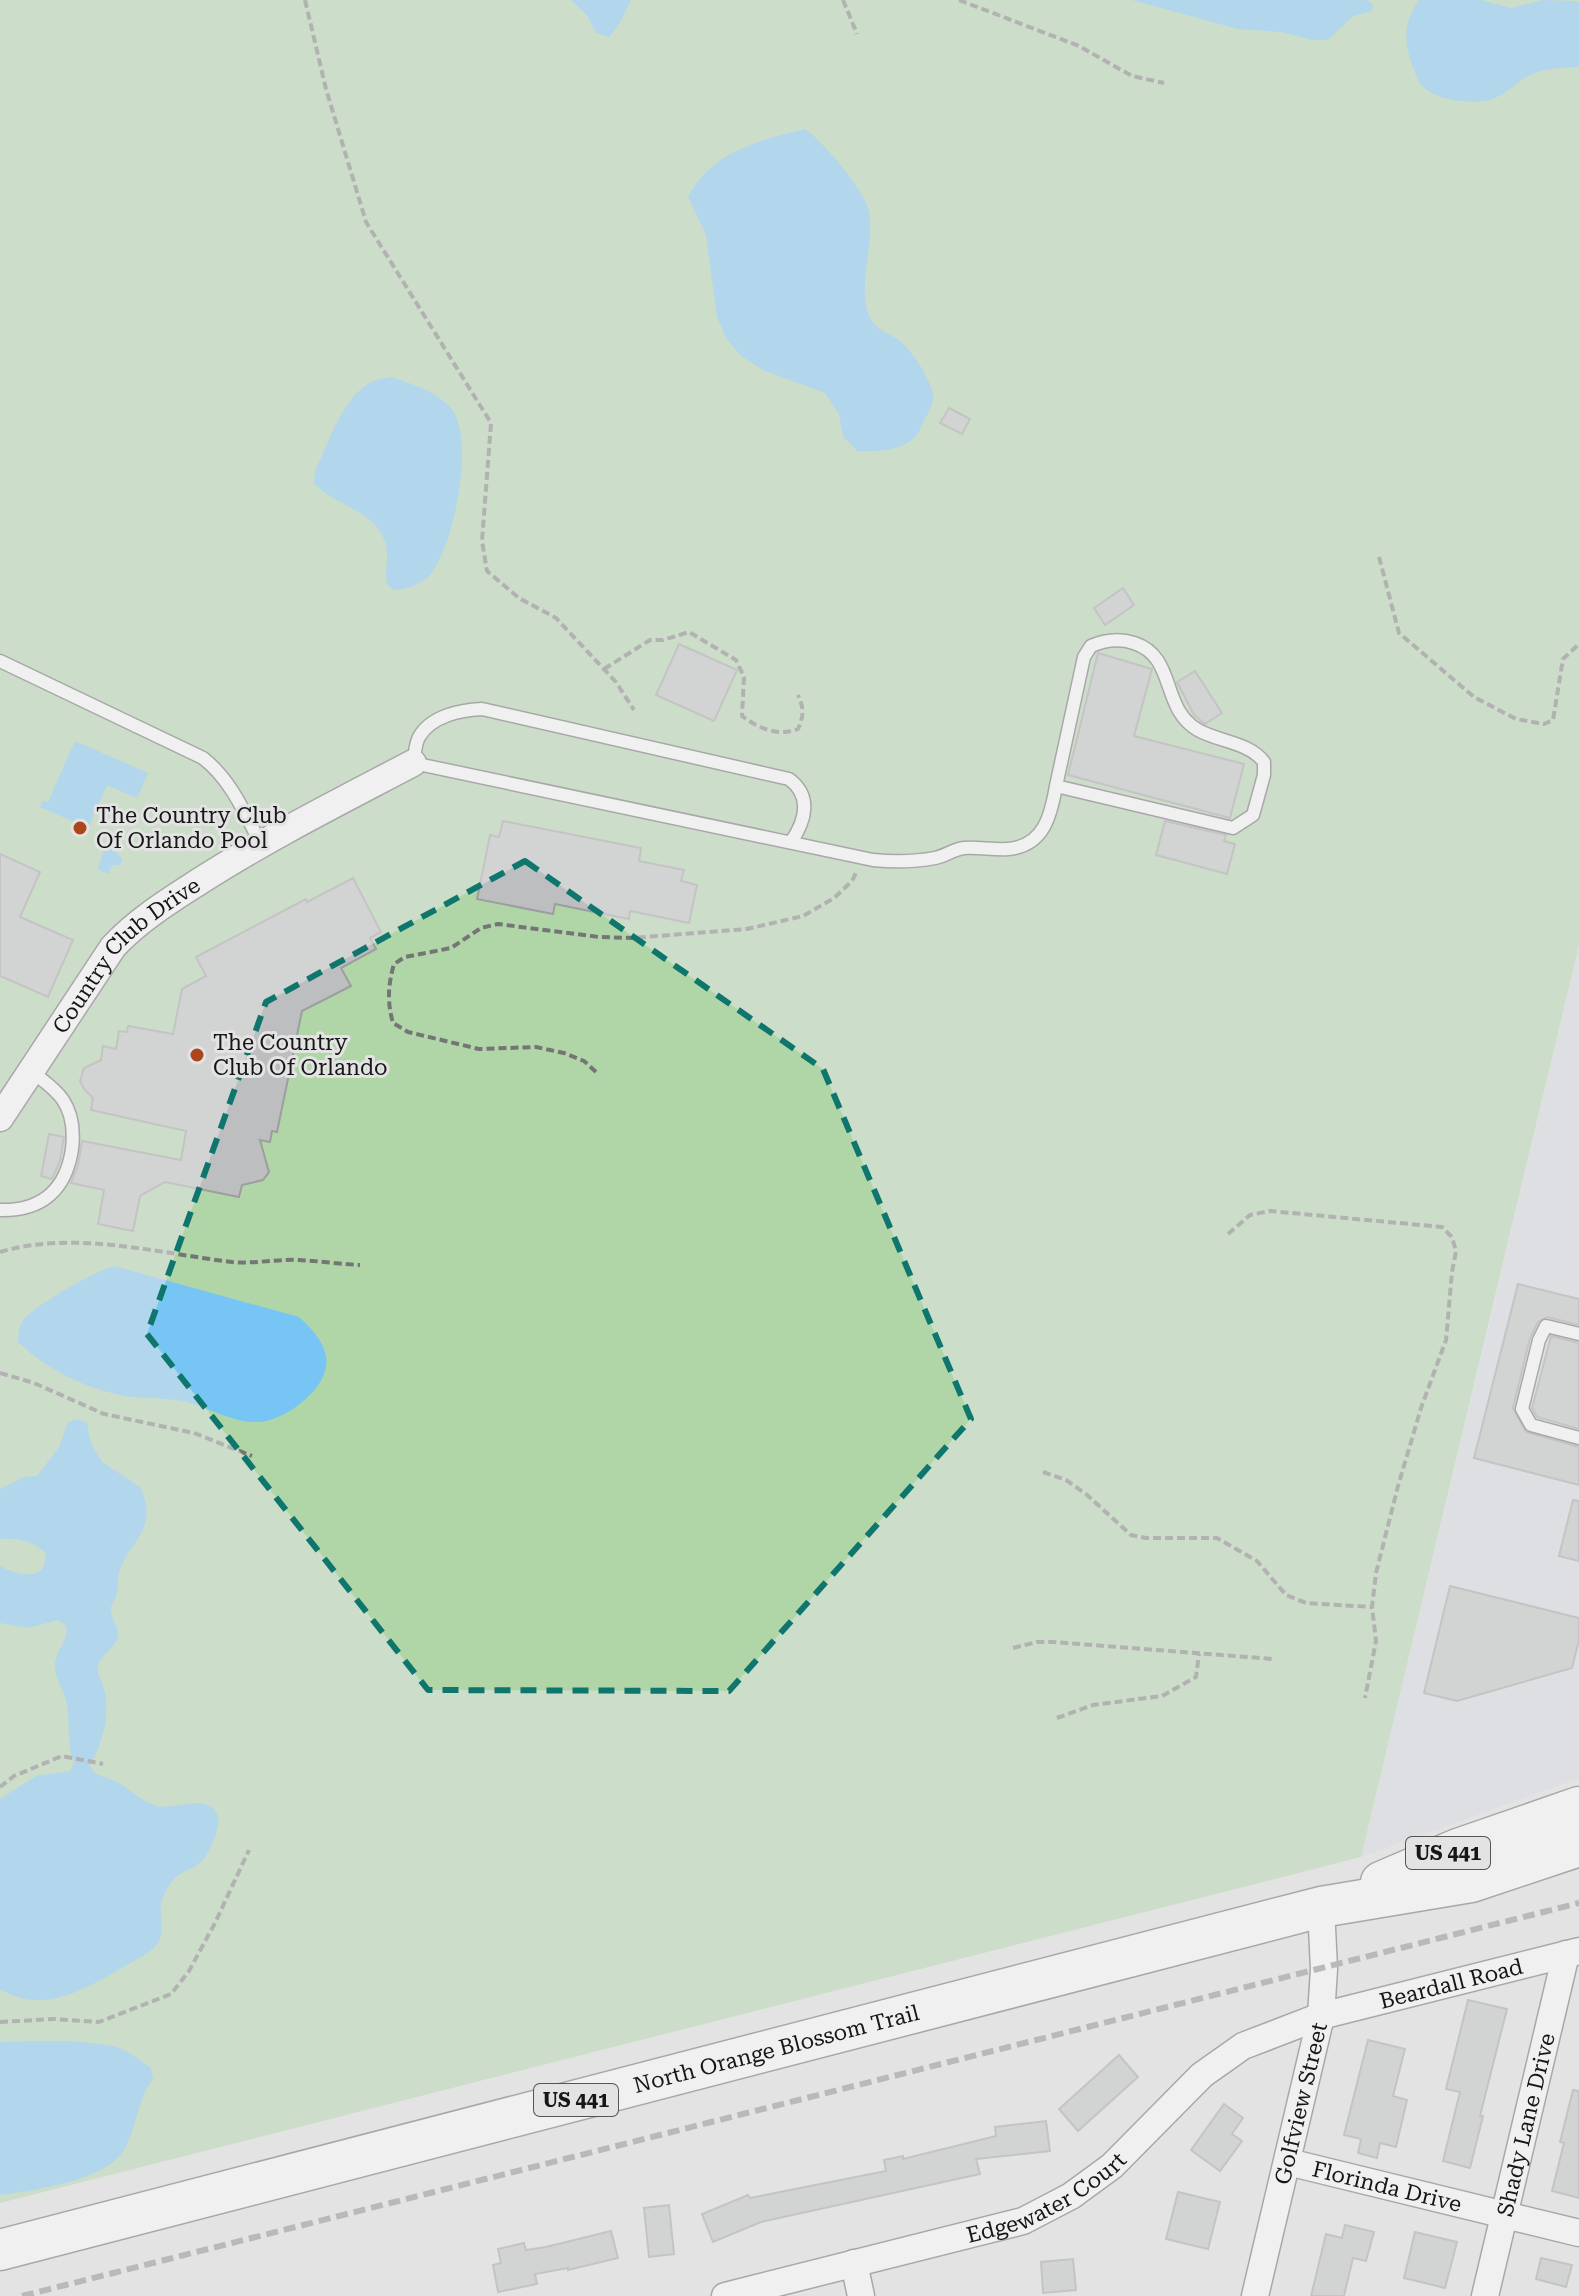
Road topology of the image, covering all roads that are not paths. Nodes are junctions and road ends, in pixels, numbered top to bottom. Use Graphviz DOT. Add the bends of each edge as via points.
graph roads {
  1 [pos="0,661"];
  2 [pos="413,763"];
  3 [pos="1056,786"];
  4 [pos="260,842"];
  5 [pos="791,842"];
  6 [pos="30,1071"];
  7 [pos="0,1118"];
  8 [pos="0,1210"];
  9 [pos="1579,1334"];
  10 [pos="1579,1438"];
  11 [pos="1579,1807"];
  12 [pos="1579,1846"];
  13 [pos="1321,1907"];
  14 [pos="1573,1952"];
  15 [pos="1321,2016"];
  16 [pos="1288,2162"];
  17 [pos="1504,2214"];
  18 [pos="1579,2233"];
  19 [pos="0,2250"];
  20 [pos="854,2263"];
  21 [pos="725,2296"];
  22 [pos="861,2296"];
  23 [pos="1255,2296"];
  24 [pos="1485,2296"];
  1 -- 4 [label="lane" via="203,758 228,784"];
  2 -- 4 [label="street, Country Club Drive"];
  2 -- 5 [label="lane"];
  2 -- 5 [label="lane" via="418,738 432,724 463,710 482,709 789,779 799,787 806,808"];
  3 -- 3 [label="lane" via="1233,828 1253,815 1264,762 1251,750 1185,719 1154,653 1111,640 1091,646 1084,657"];
  3 -- 5 [label="lane" via="1050,818 1038,835 1012,849 962,848 895,862"];
  4 -- 6 [label="street, Country Club Drive" via="126,932"];
  6 -- 7 [label="street, Country Club Drive"];
  6 -- 8 [label="lane" via="64,1101 71,1117 71,1157 53,1193 14,1211"];
  9 -- 10 [label="lane" via="1546,1326 1522,1409 1531,1425"];
  11 -- 13 [label="main road, North Orange Blossom Trail / US 441" via="1458,1849"];
  12 -- 13 [label="main road, North Orange Blossom Trail / US 441" via="1471,1882"];
  13 -- 15 [label="street, Golfview Street"];
  13 -- 19 [label="main road, North Orange Blossom Trail / US 441"];
  14 -- 15 [label="street, Beardall Road"];
  14 -- 17 [label="street, Shady Lane Drive"];
  15 -- 16 [label="street, Golfview Street"];
  15 -- 20 [label="street, Edgewater Court" via="1243,2046 1202,2075 1112,2166 1071,2196 1023,2221"];
  16 -- 17 [label="street, Florinda Drive"];
  16 -- 23 [label="street, Golfview Street"];
  17 -- 18 [label="street, Florinda Drive"];
  17 -- 24 [label="street, Shady Lane Drive"];
  20 -- 21 [label="street, Edgewater Court"];
  20 -- 22 [label="street"];
}
